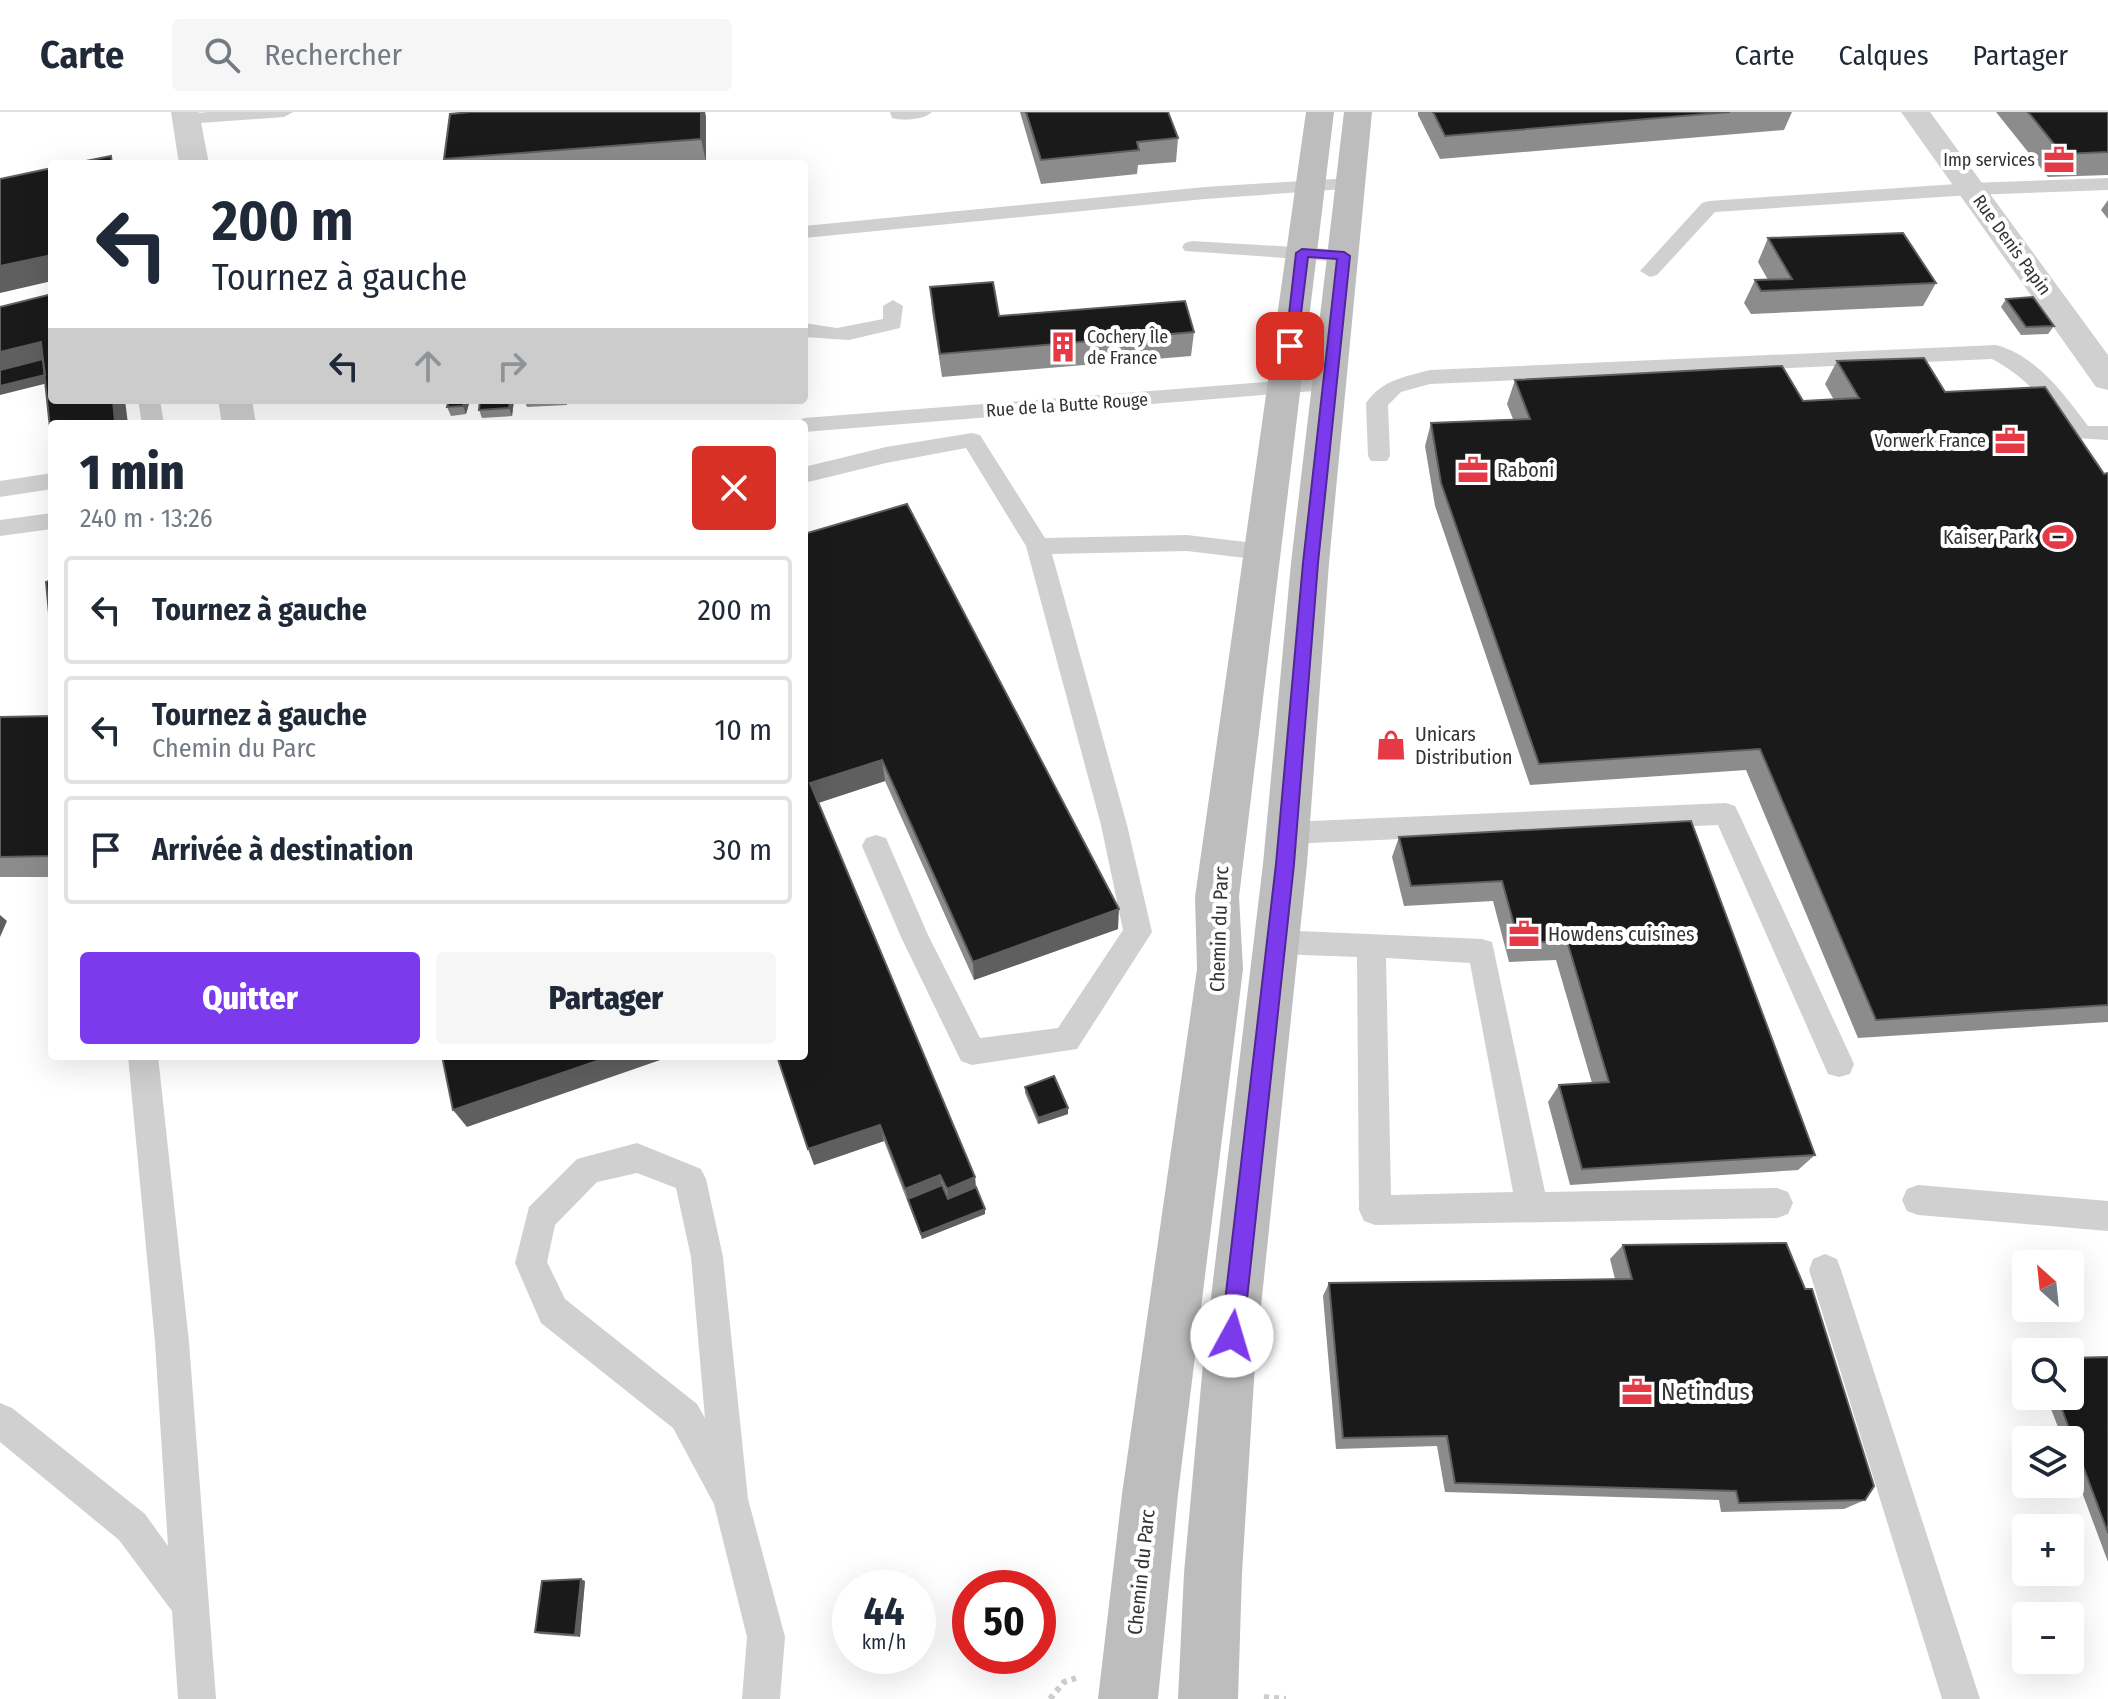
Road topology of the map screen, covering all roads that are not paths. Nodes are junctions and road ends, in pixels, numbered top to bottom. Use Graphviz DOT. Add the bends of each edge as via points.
graph roads {
  1 [pos="284,112"];
  2 [pos="923,112"];
  3 [pos="1320,112"];
  4 [pos="1358,112"];
  5 [pos="1915,112"];
  6 [pos="898,114"];
  7 [pos="186,115"];
  8 [pos="188,160"];
  9 [pos="2108,184"];
  10 [pos="1331,185"];
  11 [pos="1971,189"];
  12 [pos="808,232"];
  13 [pos="1192,247"];
  14 [pos="1323,255"];
  15 [pos="1650,271"];
  16 [pos="893,306"];
  17 [pos="808,330"];
  18 [pos="2107,376"];
  19 [pos="1330,384"];
  20 [pos="1284,388"];
  21 [pos="808,425"];
  22 [pos="2108,433"];
  23 [pos="1379,456"];
  24 [pos="808,474"];
  25 [pos="48,482"];
  26 [pos="0,489"];
  27 [pos="48,522"];
  28 [pos="0,528"];
  29 [pos="1038,546"];
  30 [pos="1262,552"];
  31 [pos="1288,833"];
  32 [pos="876,846"];
  33 [pos="1276,942"];
  34 [pos="1371,945"];
  35 [pos="143,1060"];
  36 [pos="1839,1064"];
  37 [pos="1918,1200"];
  38 [pos="1777,1203"];
  39 [pos="1532,1207"];
  40 [pos="2108,1216"];
  41 [pos="1825,1270"];
  42 [pos="0,1420"];
  43 [pos="730,1499"];
  44 [pos="191,1606"];
  45 [pos="197,1699"];
  46 [pos="761,1699"];
  47 [pos="1128,1699"];
  48 [pos="1208,1699"];
  49 [pos="1961,1699"];
  1 -- 7 [label="lane"];
  2 -- 6 [label="lane"];
  3 -- 10 [label="main road, Chemin du Parc"];
  4 -- 10 [label="main road, Chemin du Parc"];
  5 -- 11 [label="street, Rue Denis Papin"];
  7 -- 8 [label="street"];
  9 -- 11 [label="lane"];
  10 -- 12 [label="lane"];
  10 -- 14 [label="main road, Chemin du Parc"];
  11 -- 15 [label="lane" via="1709,207"];
  11 -- 18 [label="street, Rue Denis Papin"];
  13 -- 14 [label="lane"];
  14 -- 19 [label="main road, Chemin du Parc"];
  14 -- 20 [label="main road, Chemin du Parc"];
  16 -- 17 [label="lane" via="893,323 878,328 836,334"];
  19 -- 20 [label="lane, Rue de la Butte Rouge"];
  19 -- 31 [label="main road, Chemin du Parc"];
  20 -- 21 [label="lane, Rue de la Butte Rouge"];
  20 -- 30 [label="main road, Chemin du Parc"];
  22 -- 23 [label="lane" via="2082,433 2041,380 1996,352 1430,377 1393,387 1377,403"];
  24 -- 29 [label="lane" via="972,440"];
  25 -- 26 [label="lane"];
  27 -- 28 [label="lane"];
  29 -- 30 [label="lane" via="1187,543"];
  29 -- 32 [label="lane" via="1138,932 1067,1040 972,1052"];
  30 -- 47 [label="main road, Chemin du Parc" via="1217,897 1220,969"];
  31 -- 33 [label="main road, Chemin du Parc"];
  31 -- 36 [label="lane" via="1726,814"];
  33 -- 34 [label="lane"];
  33 -- 48 [label="main road, Chemin du Parc" via="1229,1364"];
  34 -- 39 [label="lane" via="1482,951"];
  34 -- 39 [label="lane" via="1375,1210"];
  35 -- 44 [label="lane"];
  37 -- 40 [label="lane"];
  38 -- 39 [label="lane"];
  41 -- 49 [label="lane"];
  42 -- 44 [label="lane" via="132,1527"];
  43 -- 43 [label="lane" via="685,1416 553,1311 531,1263 540,1218 588,1169 637,1158 690,1179 707,1257"];
  43 -- 46 [label="lane" via="766,1637"];
  44 -- 45 [label="lane"];
}
